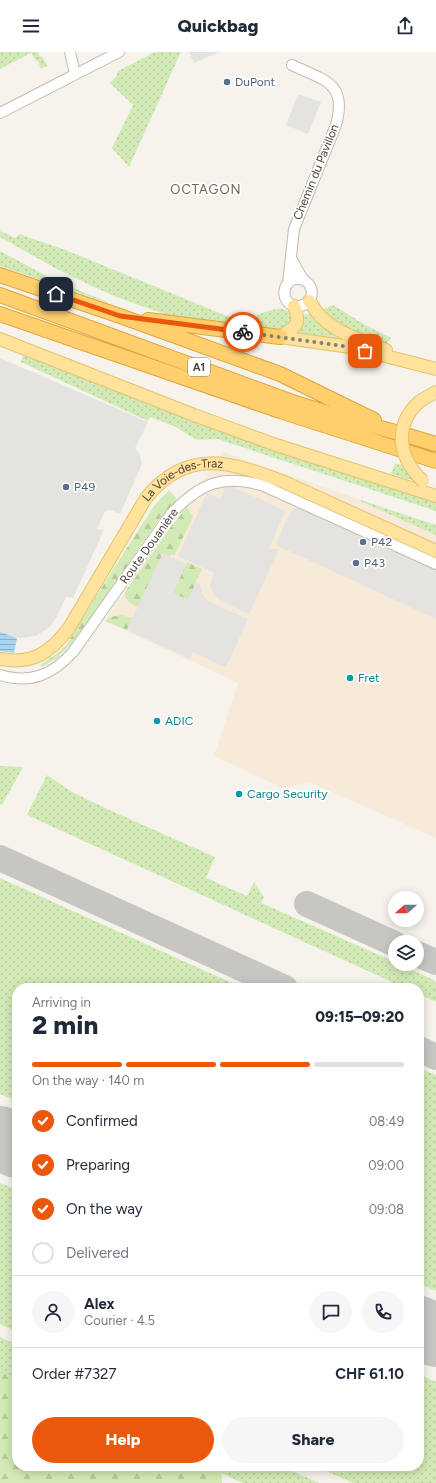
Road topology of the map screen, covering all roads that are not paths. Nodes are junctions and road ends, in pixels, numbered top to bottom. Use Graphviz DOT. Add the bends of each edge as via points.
graph roads {
  1 [pos="70,52"];
  2 [pos="119,52"];
  3 [pos="292,65"];
  4 [pos="75,74"];
  5 [pos="0,113"];
  6 [pos="291,258"];
  7 [pos="0,275"];
  8 [pos="304,280"];
  9 [pos="288,282"];
  10 [pos="0,295"];
  11 [pos="309,301"];
  12 [pos="294,306"];
  13 [pos="0,314"];
  14 [pos="120,316"];
  15 [pos="0,320"];
  16 [pos="54,333"];
  17 [pos="280,337"];
  18 [pos="0,339"];
  19 [pos="434,369"];
  20 [pos="436,392"];
  21 [pos="399,433"];
  22 [pos="370,440"];
  23 [pos="436,444"];
  24 [pos="436,461"];
  25 [pos="436,471"];
  26 [pos="436,491"];
  27 [pos="436,496"];
  28 [pos="436,551"];
  29 [pos="436,564"];
  30 [pos="0,659"];
  31 [pos="0,675"];
  1 -- 4 [label="street"];
  2 -- 4 [label="street"];
  3 -- 6 [label="street, Chemin du Pavillon" via="331,84 338,94 339,116 294,229"];
  4 -- 5 [label="street"];
  6 -- 8 [label="street"];
  6 -- 9 [label="street, Chemin du Pavillon"];
  7 -- 14 [label="highway"];
  8 -- 9 [label="street"];
  8 -- 11 [label="street" via="311,288"];
  9 -- 12 [label="street" via="285,298"];
  10 -- 21 [label="highway, A1" via="295,403"];
  11 -- 12 [label="street" via="303,306"];
  11 -- 19 [label="main road" via="321,316 352,337"];
  12 -- 17 [label="main road" via="298,322"];
  13 -- 16 [label="highway, A1"];
  14 -- 17 [label="highway"];
  14 -- 21 [label="highway" via="280,374"];
  15 -- 16 [label="highway"];
  16 -- 22 [label="highway, A1"];
  17 -- 19 [label="main road" via="350,347"];
  18 -- 27 [label="main road" via="276,445"];
  20 -- 26 [label="main road, bridge" via="414,407 405,421 402,440 404,453 413,472"];
  21 -- 23 [label="highway, A1"];
  22 -- 24 [label="highway, A1"];
  22 -- 25 [label="highway"];
  28 -- 30 [label="main road, La Voie-des-Traz" via="266,475 229,465 197,464 168,476 146,498 69,628 55,644 30,659"];
  29 -- 31 [label="street, Route Douanière" via="283,493 256,483 235,480 217,482 198,490 181,503 64,663 37,677 22,679"];
}
